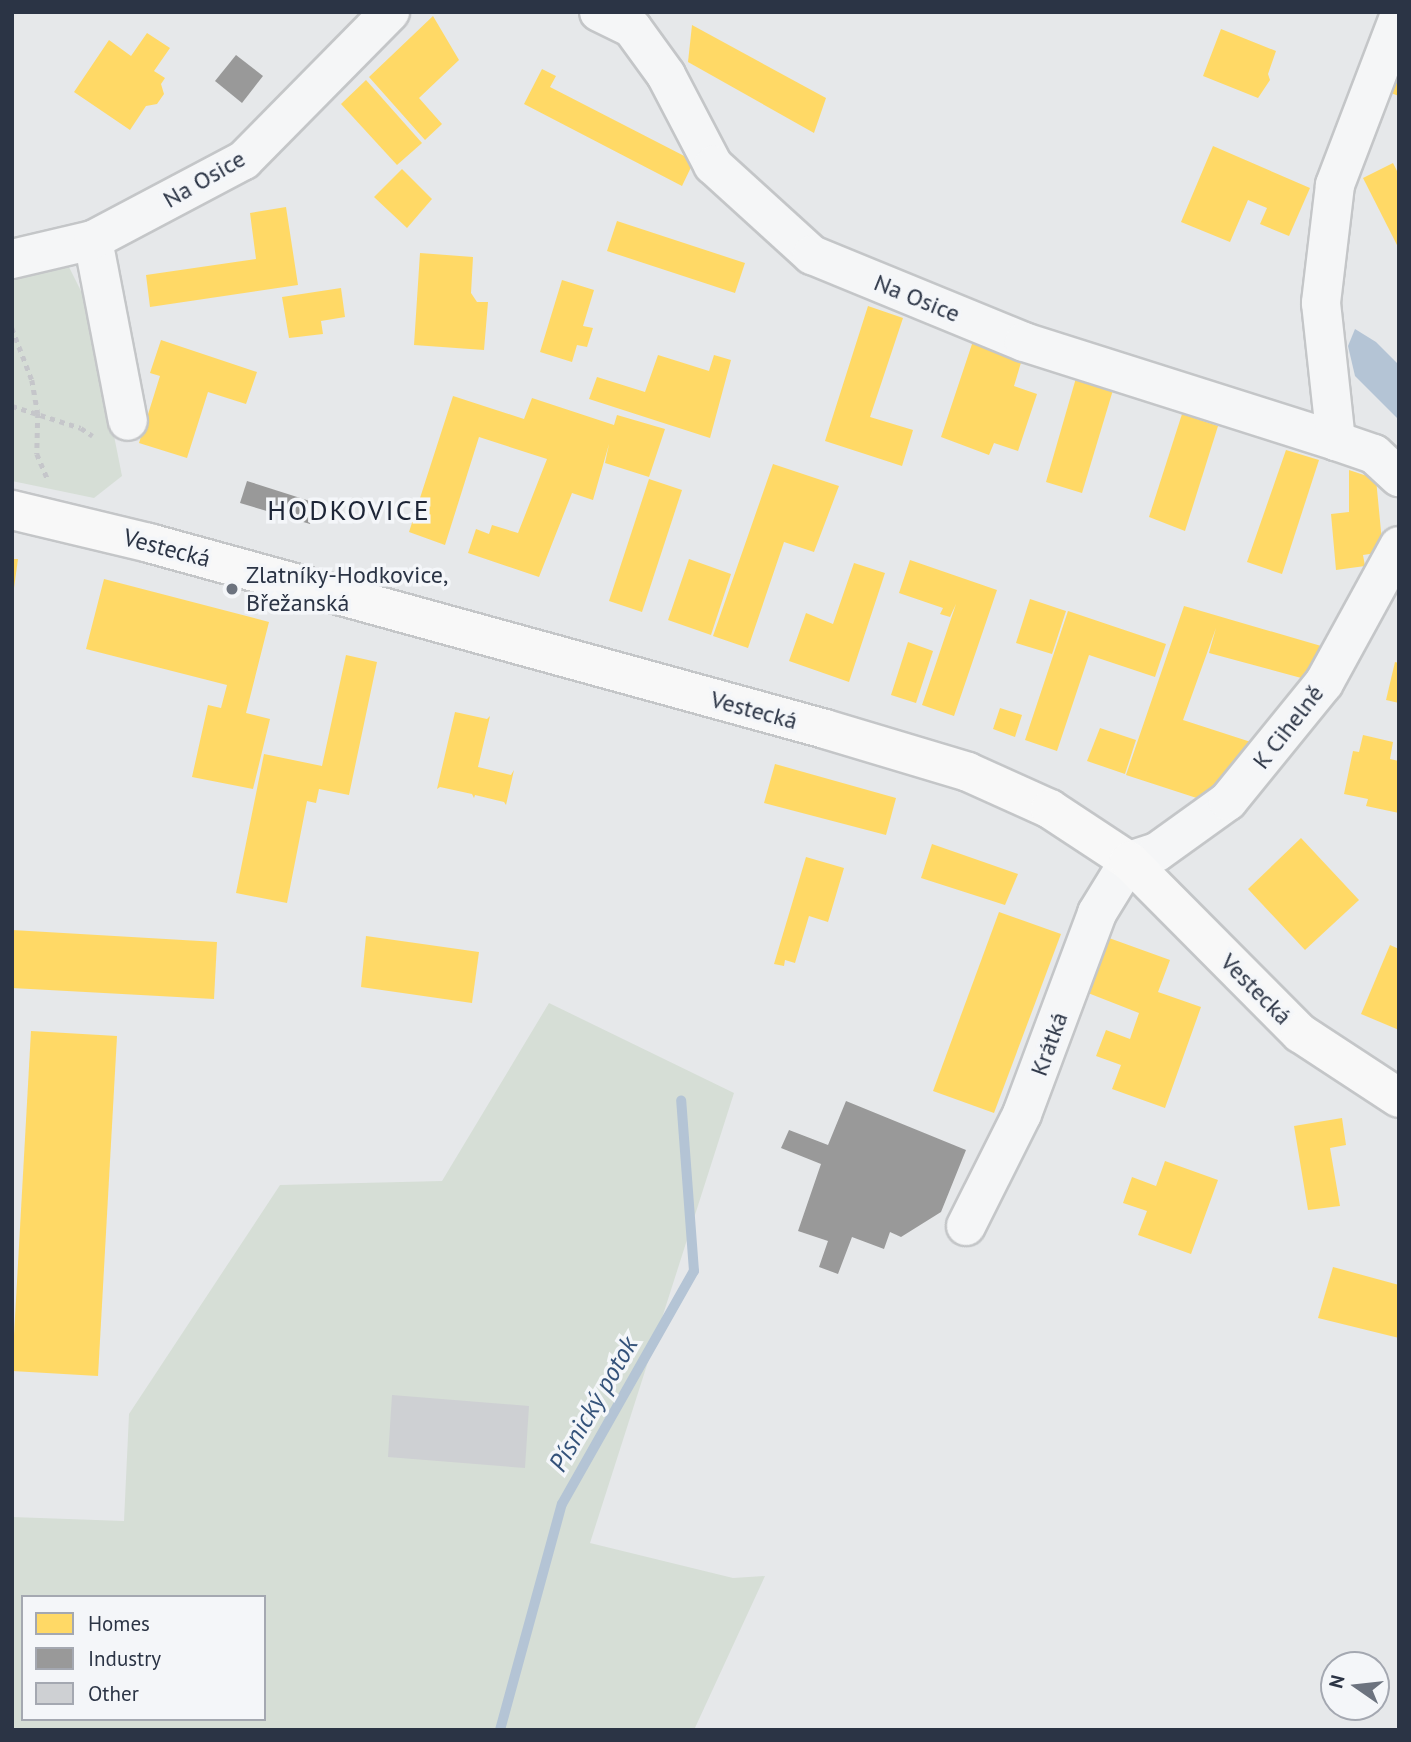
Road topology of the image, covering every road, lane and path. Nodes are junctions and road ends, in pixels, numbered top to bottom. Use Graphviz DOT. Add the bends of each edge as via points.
graph roads {
  1 [pos="390,12"];
  2 [pos="599,12"];
  3 [pos="1399,17"];
  4 [pos="93,240"];
  5 [pos="12,259"];
  6 [pos="12,328"];
  7 [pos="12,406"];
  8 [pos="38,413"];
  9 [pos="115,432"];
  10 [pos="1336,440"];
  11 [pos="1399,477"];
  12 [pos="12,509"];
  13 [pos="65,522"];
  14 [pos="1399,546"];
  15 [pos="1129,861"];
  16 [pos="1399,1098"];
  17 [pos="966,1226"];
  1 -- 4 [label="street, Na Osice" via="244,160"];
  2 -- 10 [label="street, Na Osice" via="632,28 666,75 713,165 812,255 1024,342"];
  3 -- 10 [label="street" via="1335,186 1321,303"];
  4 -- 5 [label="street, Na Osice"];
  4 -- 9 [label="street"];
  6 -- 8 [label="path" via="32,380"];
  7 -- 8 [label="path"];
  8 -- 9 [label="path" via="81,428"];
  8 -- 13 [label="path" via="37,454"];
  10 -- 11 [label="street, Na Osice" via="1374,454"];
  12 -- 13 [label="street, Vestecká"];
  13 -- 15 [label="street, Vestecká" via="968,772 1050,809"];
  14 -- 15 [label="street, K Cihelně" via="1324,683 1228,801 1157,852"];
  15 -- 16 [label="street, Vestecká" via="1300,1033"];
  15 -- 17 [label="street, Krátká" via="1097,913 1022,1114"];
}
